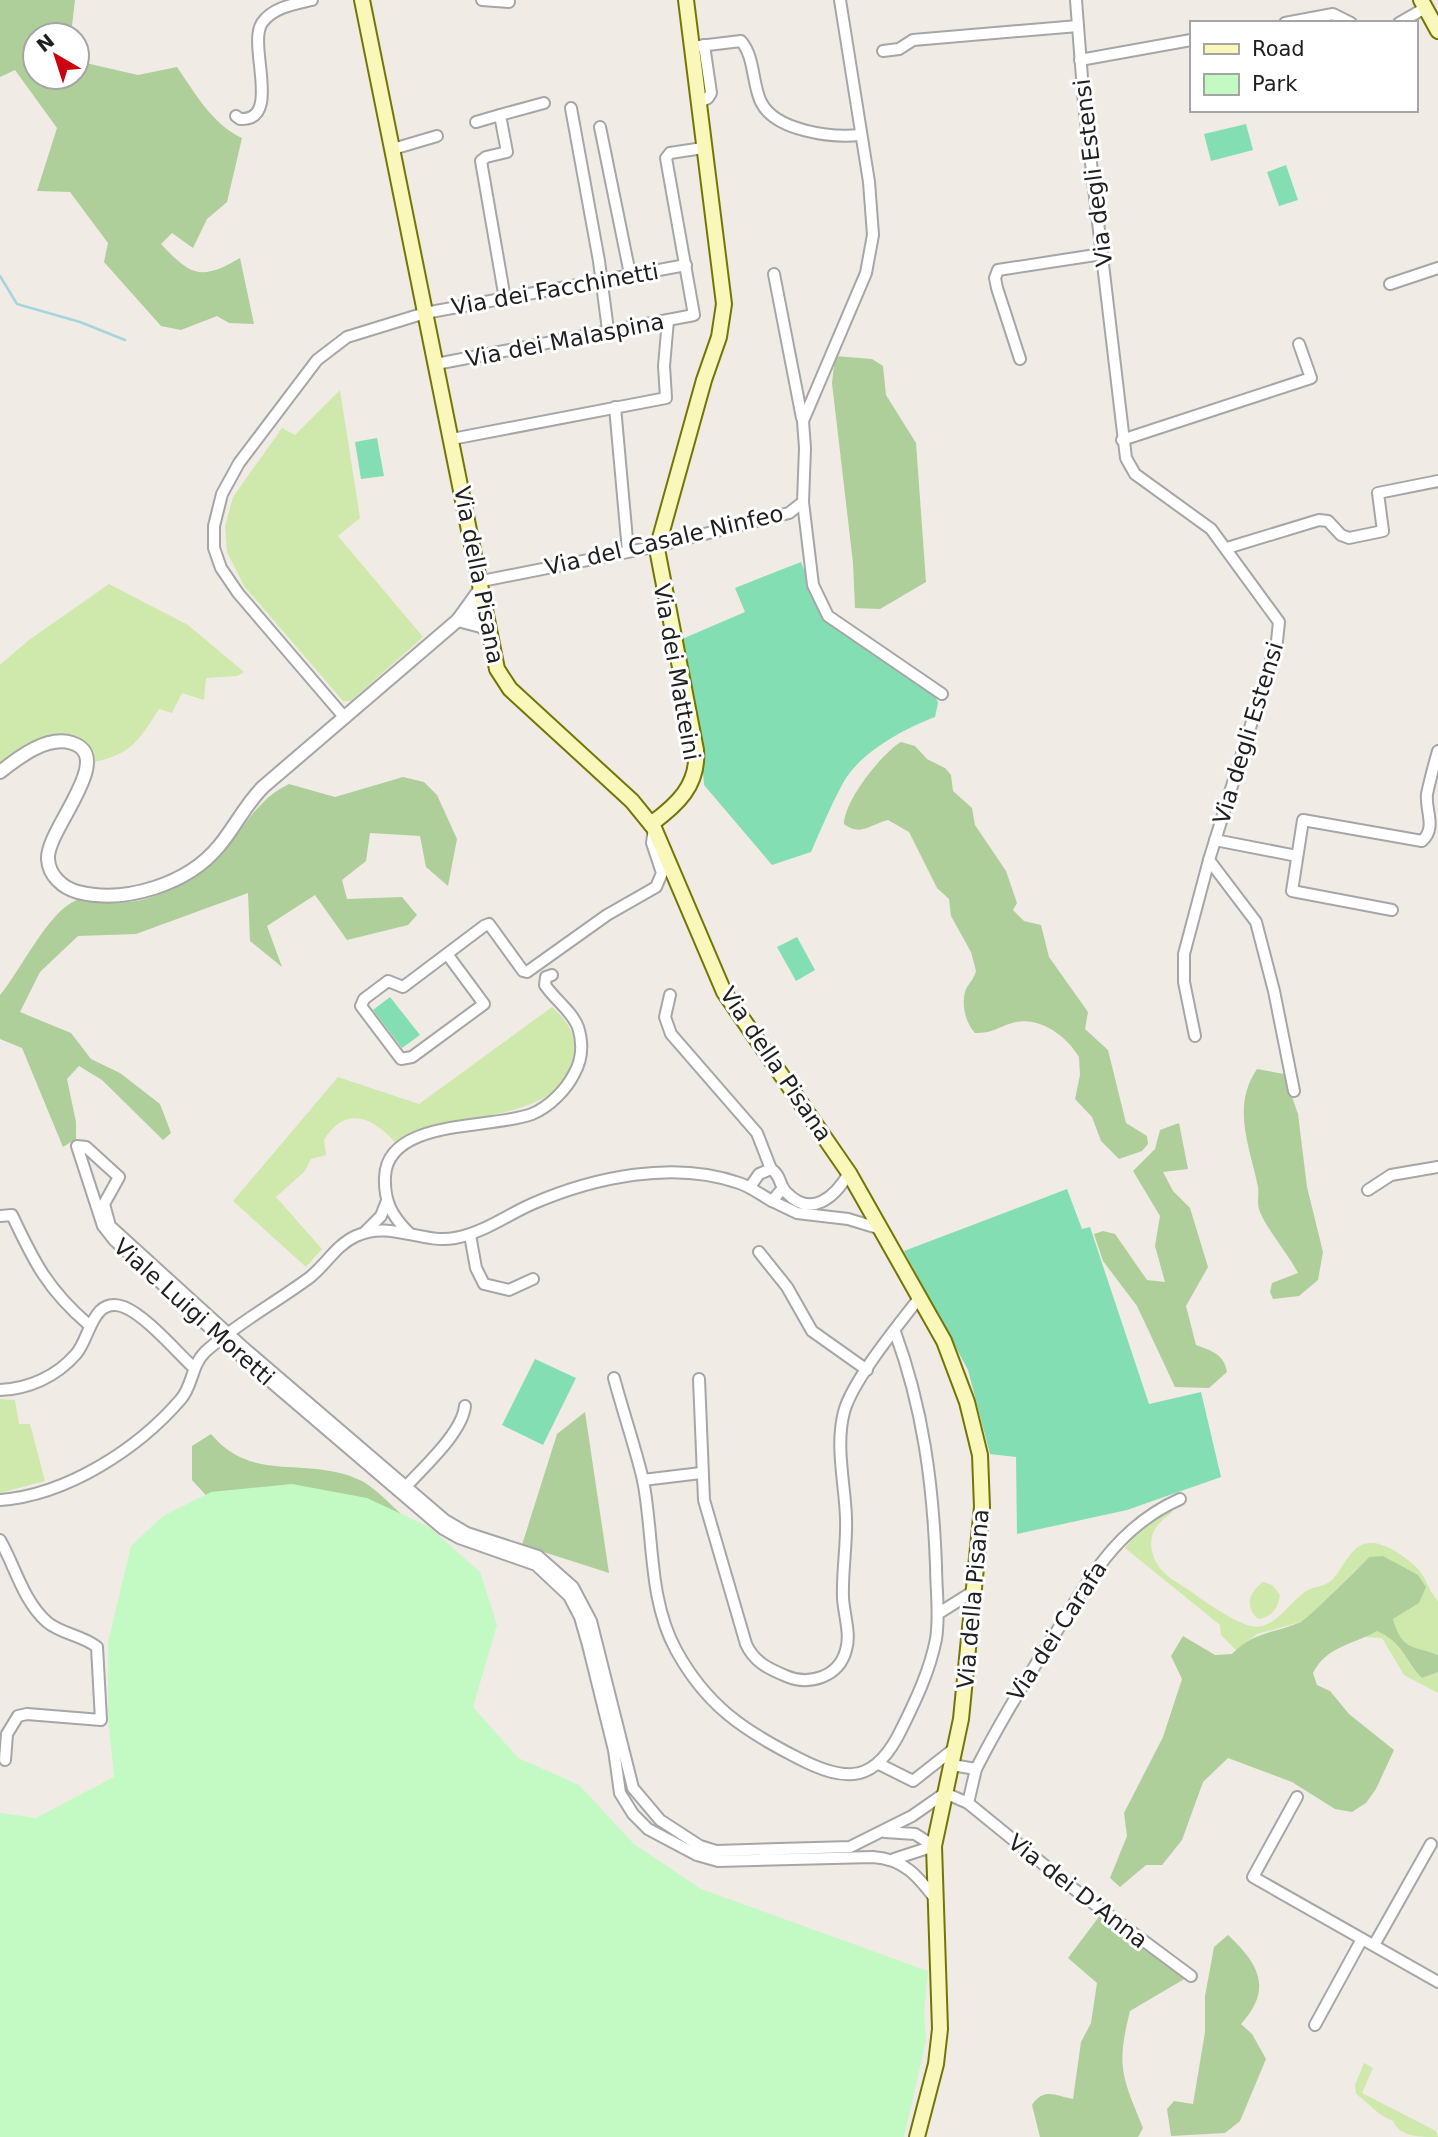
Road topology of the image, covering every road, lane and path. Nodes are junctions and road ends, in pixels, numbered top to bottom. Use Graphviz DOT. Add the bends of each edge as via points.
graph roads {
  1 [pos="312,0"];
  2 [pos="362,0"];
  3 [pos="482,0"];
  4 [pos="686,0"];
  5 [pos="840,0"];
  6 [pos="1076,0"];
  7 [pos="509,2"];
  8 [pos="1423,4"];
  9 [pos="1296,21"];
  10 [pos="1347,21"];
  11 [pos="1402,21"];
  12 [pos="1078,26"];
  13 [pos="1438,31"];
  14 [pos="1190,40"];
  15 [pos="697,46"];
  16 [pos="883,51"];
  17 [pos="1080,60"];
  18 [pos="544,103"];
  19 [pos="571,108"];
  20 [pos="500,115"];
  21 [pos="236,116"];
  22 [pos="476,122"];
  23 [pos="600,127"];
  24 [pos="860,135"];
  25 [pos="437,136"];
  26 [pos="703,148"];
  27 [pos="393,149"];
  28 [pos="1102,254"];
  29 [pos="686,265"];
  30 [pos="1438,268"];
  31 [pos="630,274"];
  32 [pos="774,274"];
  33 [pos="601,279"];
  34 [pos="1390,284"];
  35 [pos="505,299"];
  36 [pos="425,313"];
  37 [pos="668,320"];
  38 [pos="608,330"];
  39 [pos="1300,344"];
  40 [pos="1020,359"];
  41 [pos="436,364"];
  42 [pos="615,407"];
  43 [pos="803,421"];
  44 [pos="452,439"];
  45 [pos="1122,440"];
  46 [pos="1438,481"];
  47 [pos="803,502"];
  48 [pos="657,545"];
  49 [pos="1227,548"];
  50 [pos="628,551"];
  51 [pos="478,586"];
  52 [pos="483,607"];
  53 [pos="458,620"];
  54 [pos="488,632"];
  55 [pos="942,694"];
  56 [pos="345,718"];
  57 [pos="1438,751"];
  58 [pos="0,772"];
  59 [pos="653,826"];
  60 [pos="1215,840"];
  61 [pos="1297,856"];
  62 [pos="1209,860"];
  63 [pos="1392,910"];
  64 [pos="447,954"];
  65 [pos="552,975"];
  66 [pos="670,995"];
  67 [pos="1195,1036"];
  68 [pos="1294,1091"];
  69 [pos="104,1163"];
  70 [pos="1438,1167"];
  71 [pos="771,1169"];
  72 [pos="86,1172"];
  73 [pos="849,1173"];
  74 [pos="750,1187"];
  75 [pos="783,1188"];
  76 [pos="1368,1190"];
  77 [pos="109,1191"];
  78 [pos="93,1195"];
  79 [pos="830,1199"];
  80 [pos="772,1201"];
  81 [pos="386,1203"];
  82 [pos="0,1216"];
  83 [pos="833,1217"];
  84 [pos="881,1229"];
  85 [pos="364,1233"];
  86 [pos="409,1233"];
  87 [pos="470,1235"];
  88 [pos="759,1252"];
  89 [pos="533,1279"];
  90 [pos="920,1297"];
  91 [pos="89,1325"];
  92 [pos="895,1332"];
  93 [pos="225,1337"];
  94 [pos="193,1367"];
  95 [pos="867,1370"];
  96 [pos="614,1378"];
  97 [pos="699,1379"];
  98 [pos="0,1390"];
  99 [pos="464,1406"];
  100 [pos="701,1473"];
  101 [pos="643,1480"];
  102 [pos="403,1490"];
  103 [pos="1180,1499"];
  104 [pos="0,1500"];
  105 [pos="0,1539"];
  106 [pos="974,1591"];
  107 [pos="939,1613"];
  108 [pos="956,1748"];
  109 [pos="5,1760"];
  110 [pos="879,1764"];
  111 [pos="952,1765"];
  112 [pos="976,1769"];
  113 [pos="619,1790"];
  114 [pos="945,1793"];
  115 [pos="1297,1797"];
  116 [pos="968,1803"];
  117 [pos="677,1832"];
  118 [pos="878,1833"];
  119 [pos="1431,1844"];
  120 [pos="934,1846"];
  121 [pos="891,1859"];
  122 [pos="936,1900"];
  123 [pos="1362,1939"];
  124 [pos="1374,1945"];
  125 [pos="1191,1976"];
  126 [pos="1438,1982"];
  127 [pos="1315,2025"];
  128 [pos="917,2137"];
  1 -- 21 [label="street" via="285,7 262,22 257,39 261,105 248,119"];
  2 -- 27 [label="main road, Via della Pisana"];
  3 -- 7 [label="street"];
  4 -- 15 [label="main road"];
  5 -- 24 [label="street"];
  6 -- 12 [label="street, Via degli Estensi"];
  8 -- 11 [label="street"];
  8 -- 13 [label="main road"];
  9 -- 10 [label="street" via="1333,14"];
  12 -- 16 [label="street" via="913,40 899,49"];
  12 -- 17 [label="street, Via degli Estensi"];
  14 -- 17 [label="street"];
  15 -- 24 [label="street" via="734,40 743,43 761,103 778,118 823,136"];
  15 -- 26 [label="main road"];
  17 -- 28 [label="street, Via degli Estensi"];
  18 -- 20 [label="street"];
  19 -- 33 [label="street"];
  20 -- 22 [label="street"];
  20 -- 35 [label="street" via="507,152 481,161"];
  23 -- 31 [label="street"];
  24 -- 43 [label="street" via="872,214 870,258"];
  25 -- 27 [label="street"];
  26 -- 29 [label="street" via="670,153 666,158"];
  26 -- 48 [label="main road" via="723,287 723,317"];
  27 -- 36 [label="main road, Via della Pisana"];
  28 -- 40 [label="street" via="998,270 997,288"];
  28 -- 45 [label="street, Via degli Estensi"];
  29 -- 31 [label="street, Via dei Facchinetti"];
  29 -- 37 [label="street, Via dei Malaspina" via="694,316"];
  30 -- 34 [label="street"];
  31 -- 33 [label="street, Via dei Facchinetti"];
  32 -- 43 [label="street"];
  33 -- 35 [label="street, Via dei Facchinetti"];
  33 -- 38 [label="street"];
  35 -- 36 [label="street, Via dei Facchinetti"];
  36 -- 41 [label="main road, Via della Pisana"];
  36 -- 56 [label="street, Via dei Facchinetti" via="353,335 323,355 239,463 216,514 214,548 226,578"];
  37 -- 38 [label="street, Via dei Malaspina"];
  37 -- 42 [label="street" via="666,398"];
  38 -- 41 [label="street, Via dei Malaspina"];
  39 -- 45 [label="street" via="1311,378"];
  41 -- 44 [label="main road, Via della Pisana"];
  42 -- 44 [label="street"];
  42 -- 50 [label="street"];
  43 -- 47 [label="street"];
  44 -- 51 [label="main road, Via della Pisana"];
  45 -- 49 [label="street, Via degli Estensi" via="1131,470 1204,522"];
  46 -- 49 [label="street" via="1378,493 1383,531 1349,538 1328,521 1319,520"];
  47 -- 48 [label="street, Via del Casale Ninfeo" via="789,513"];
  47 -- 55 [label="street, Via del Casale Ninfeo" via="813,585 828,616"];
  48 -- 50 [label="street, Via del Casale Ninfeo"];
  48 -- 59 [label="main road, Via dei Matteini" via="697,761 689,789"];
  49 -- 60 [label="street, Via degli Estensi" via="1279,626"];
  50 -- 51 [label="street, Via del Casale Ninfeo"];
  51 -- 52 [label="main road, Via della Pisana"];
  51 -- 53 [label="street"];
  52 -- 53 [label="street"];
  52 -- 54 [label="main road, Via della Pisana"];
  53 -- 54 [label="street"];
  53 -- 56 [label="street"];
  54 -- 59 [label="main road, Via della Pisana" via="495,665 508,686"];
  56 -- 58 [label="street" via="253,797 211,854 167,881 126,895 75,891 58,881 49,867 50,842 87,771 81,748 54,742"];
  57 -- 61 [label="street" via="1426,799 1431,813 1422,842 1303,820"];
  59 -- 64 [label="street" via="652,843 662,873 658,885 527,972 489,924"];
  59 -- 73 [label="main road, Via della Pisana" via="724,992"];
  60 -- 61 [label="street"];
  60 -- 62 [label="street, Via degli Estensi"];
  61 -- 63 [label="street" via="1292,891"];
  62 -- 67 [label="street, Via degli Estensi" via="1184,954 1184,982"];
  62 -- 68 [label="street" via="1256,922"];
  64 -- 64 [label="street" via="402,987 388,981 361,1002 401,1059 412,1057 484,1004"];
  65 -- 81 [label="street" via="546,977 545,985 573,1017 581,1039 580,1059 571,1079 558,1096 532,1114 439,1130 403,1146 386,1169"];
  66 -- 71 [label="street" via="665,1017 671,1034 757,1133"];
  69 -- 72 [label="street" via="93,1163"];
  69 -- 72 [label="street, Viale Luigi Moretti" via="79,1144"];
  69 -- 77 [label="street, Viale Luigi Moretti" via="119,1177"];
  70 -- 76 [label="street" via="1399,1173"];
  71 -- 74 [label="street" via="759,1174"];
  71 -- 75 [label="street"];
  72 -- 78 [label="street, Viale Luigi Moretti"];
  73 -- 79 [label="street"];
  73 -- 84 [label="main road, Via della Pisana"];
  74 -- 80 [label="street"];
  74 -- 87 [label="street" via="705,1174 638,1175 549,1197"];
  75 -- 79 [label="street" via="804,1204"];
  75 -- 80 [label="street"];
  77 -- 78 [label="street"];
  77 -- 93 [label="street, Viale Luigi Moretti" via="104,1209 110,1226"];
  78 -- 93 [label="street, Viale Luigi Moretti" via="103,1226 114,1240"];
  79 -- 83 [label="street"];
  80 -- 83 [label="street" via="797,1213"];
  81 -- 85 [label="street" via="381,1216"];
  81 -- 86 [label="street"];
  82 -- 91 [label="street" via="12,1215 39,1271"];
  83 -- 84 [label="street"];
  84 -- 90 [label="main road, Via della Pisana"];
  85 -- 86 [label="street"];
  85 -- 93 [label="street" via="343,1244 310,1278"];
  86 -- 87 [label="street" via="443,1239"];
  87 -- 89 [label="street" via="476,1268 485,1284 509,1290"];
  88 -- 95 [label="street" via="787,1287 812,1331"];
  90 -- 92 [label="street"];
  90 -- 106 [label="main road, Via della Pisana" via="952,1357 980,1455 982,1507"];
  91 -- 94 [label="street" via="108,1308 126,1308"];
  91 -- 98 [label="street" via="81,1349 56,1372 29,1385"];
  92 -- 95 [label="street"];
  92 -- 107 [label="street" via="913,1383 924,1435 932,1488"];
  93 -- 94 [label="street"];
  93 -- 102 [label="street, Viale Luigi Moretti"];
  94 -- 104 [label="street" via="190,1385 180,1399 115,1455 56,1485"];
  95 -- 100 [label="street" via="845,1407 841,1424 847,1643 840,1663 828,1674 812,1680 791,1678 765,1666 750,1652 707,1514"];
  96 -- 101 [label="street"];
  97 -- 100 [label="street"];
  99 -- 102 [label="street" via="464,1417 456,1429"];
  100 -- 101 [label="street"];
  101 -- 110 [label="street" via="664,1623 680,1656 714,1704 750,1732 829,1773 855,1775"];
  102 -- 113 [label="street, Viale Luigi Moretti" via="449,1533 530,1562 567,1593 588,1645"];
  102 -- 117 [label="street, Viale Luigi Moretti" via="449,1523 538,1556 573,1587 591,1621 630,1782 645,1806"];
  103 -- 112 [label="street, Via dei Carafa" via="1147,1515 1099,1564 1010,1702"];
  105 -- 109 [label="street" via="25,1591 47,1622 96,1647 101,1712 101,1720 19,1716 7,1734"];
  106 -- 107 [label="street"];
  106 -- 108 [label="main road, Via della Pisana"];
  107 -- 110 [label="street" via="929,1667 897,1739"];
  108 -- 110 [label="street" via="913,1781"];
  108 -- 111 [label="main road, Via della Pisana"];
  111 -- 112 [label="street"];
  111 -- 114 [label="main road, Via della Pisana"];
  112 -- 116 [label="street, Via dei Carafa"];
  113 -- 117 [label="street" via="656,1829 666,1835"];
  113 -- 121 [label="street, Viale Luigi Moretti" via="628,1809 648,1829 706,1858 728,1862"];
  114 -- 116 [label="street, Via dei D’Anna"];
  114 -- 118 [label="street, Viale Luigi Moretti"];
  114 -- 120 [label="main road, Via della Pisana"];
  115 -- 123 [label="street" via="1253,1877"];
  116 -- 125 [label="street, Via dei D’Anna"];
  117 -- 118 [label="street, Viale Luigi Moretti" via="706,1849 738,1852 842,1848"];
  118 -- 120 [label="street, Viale Luigi Moretti" via="912,1833"];
  119 -- 124 [label="street"];
  120 -- 121 [label="street, Viale Luigi Moretti"];
  120 -- 122 [label="main road, Via della Pisana"];
  121 -- 122 [label="street" via="916,1875"];
  122 -- 128 [label="main road, Via della Pisana" via="939,2042"];
  123 -- 124 [label="street"];
  123 -- 127 [label="street"];
  124 -- 126 [label="street"];
}
